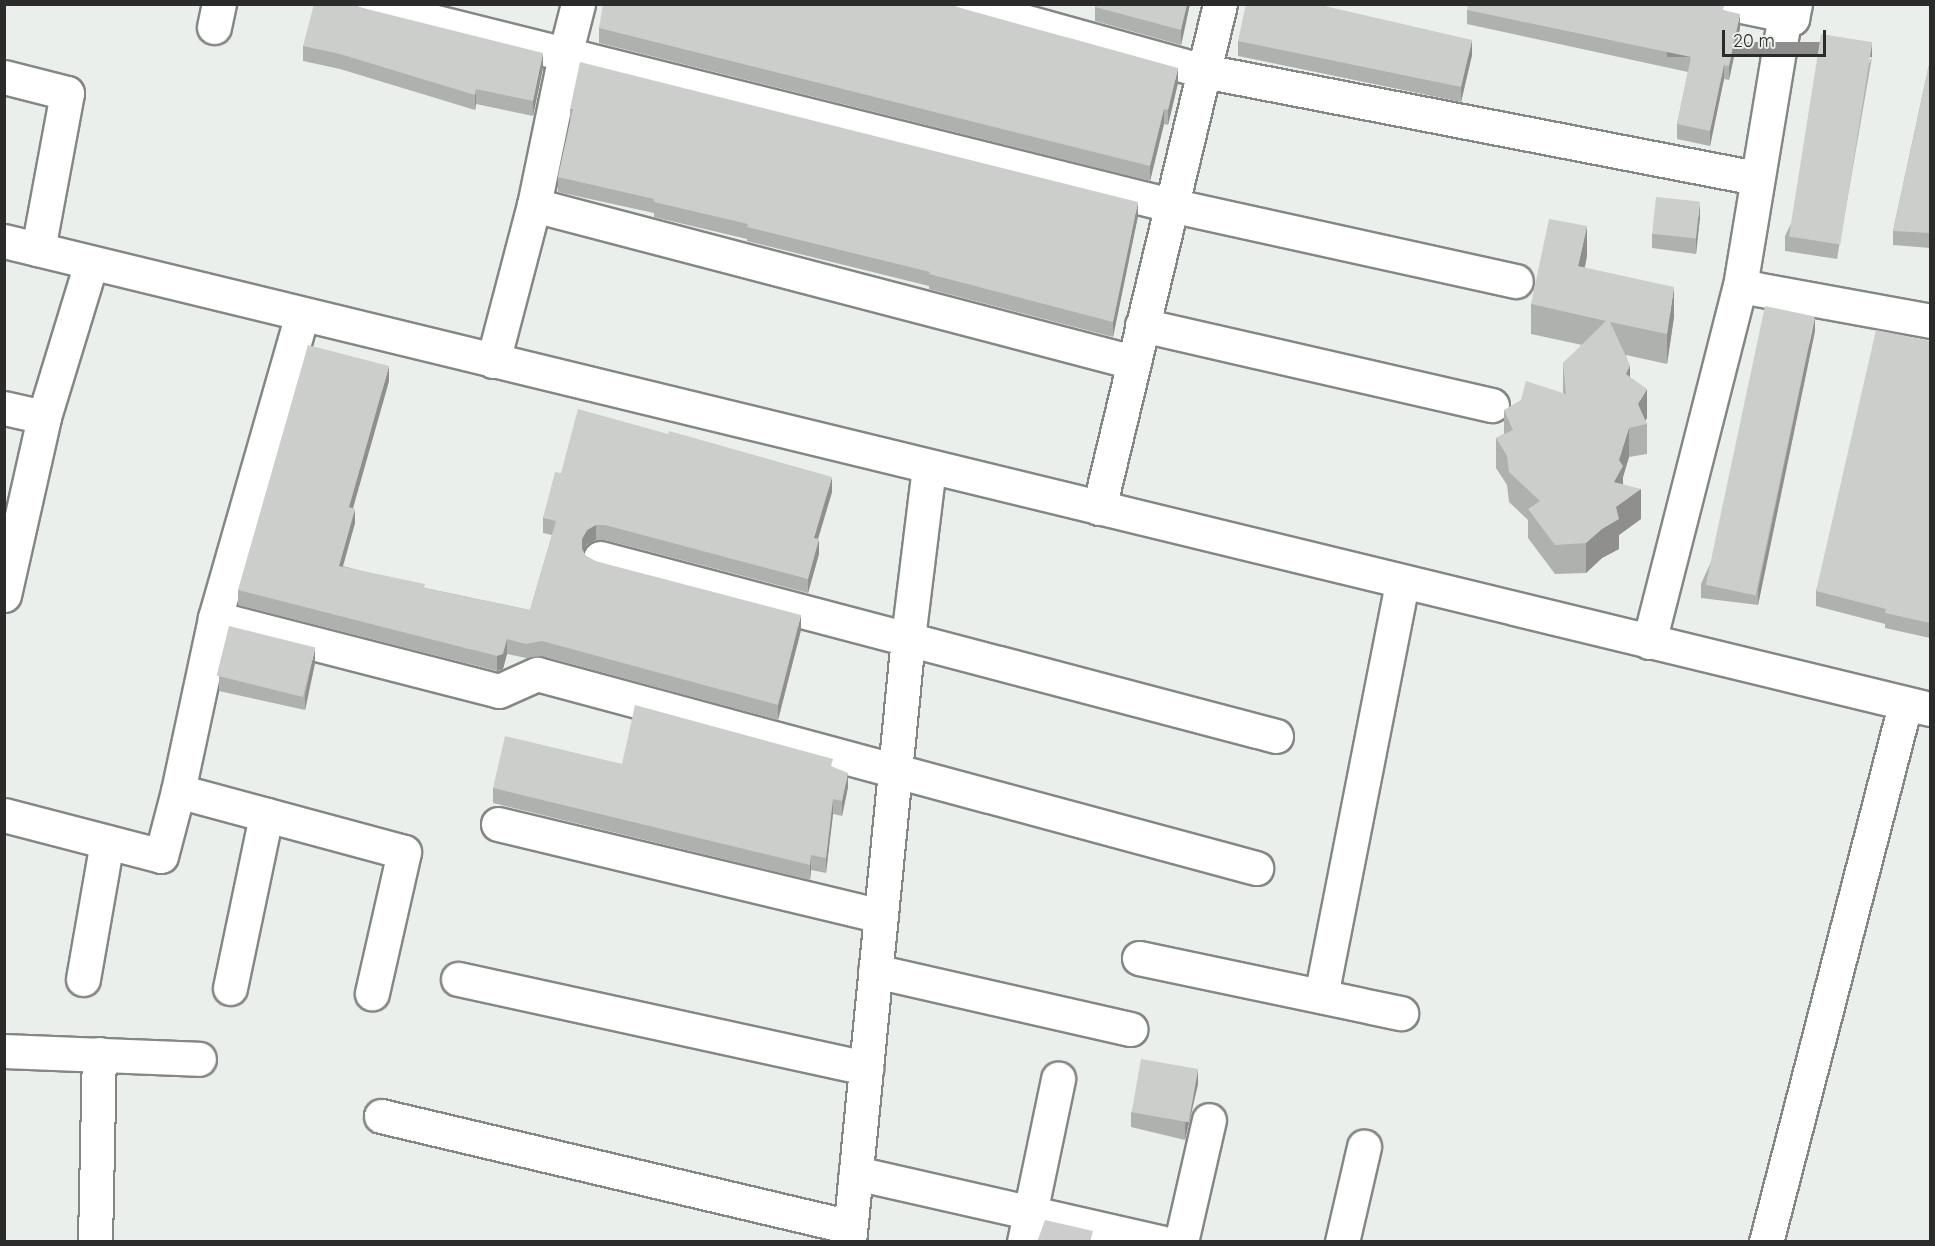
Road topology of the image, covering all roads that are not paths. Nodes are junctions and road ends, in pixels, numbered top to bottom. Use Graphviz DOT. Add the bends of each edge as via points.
graph roads {
  1 [pos="364,4"];
  2 [pos="578,4"];
  3 [pos="962,4"];
  4 [pos="1220,4"];
  5 [pos="1732,4"];
  6 [pos="1790,10"];
  7 [pos="564,55"];
  8 [pos="1204,71"];
  9 [pos="4,77"];
  10 [pos="1756,178"];
  11 [pos="534,205"];
  12 [pos="1170,205"];
  13 [pos="4,242"];
  14 [pos="38,249"];
  15 [pos="91,263"];
  16 [pos="1516,281"];
  17 [pos="1740,286"];
  18 [pos="302,314"];
  19 [pos="1930,321"];
  20 [pos="1142,325"];
  21 [pos="493,361"];
  22 [pos="1133,362"];
  23 [pos="1492,405"];
  24 [pos="4,408"];
  25 [pos="44,417"];
  26 [pos="928,467"];
  27 [pos="1099,508"];
  28 [pos="600,558"];
  29 [pos="1402,582"];
  30 [pos="4,595"];
  31 [pos="215,618"];
  32 [pos="908,638"];
  33 [pos="1648,642"];
  34 [pos="1918,707"];
  35 [pos="1276,736"];
  36 [pos="895,769"];
  37 [pos="178,791"];
  38 [pos="4,815"];
  39 [pos="266,815"];
  40 [pos="498,824"];
  41 [pos="107,842"];
  42 [pos="1256,868"];
  43 [pos="880,916"];
  44 [pos="1138,958"];
  45 [pos="875,971"];
  46 [pos="83,979"];
  47 [pos="458,979"];
  48 [pos="230,988"];
  49 [pos="372,993"];
  50 [pos="1321,996"];
  51 [pos="1401,1013"];
  52 [pos="1131,1029"];
  53 [pos="4,1050"];
  54 [pos="99,1054"];
  55 [pos="199,1059"];
  56 [pos="866,1068"];
  57 [pos="1058,1079"];
  58 [pos="381,1116"];
  59 [pos="1209,1120"];
  60 [pos="1364,1147"];
  61 [pos="855,1173"];
  62 [pos="1027,1227"];
  63 [pos="850,1234"];
  64 [pos="95,1242"];
  65 [pos="1160,1242"];
  66 [pos="1180,1242"];
  67 [pos="1342,1242"];
  68 [pos="1767,1242"];
  1 -- 7 [label="street"];
  2 -- 7 [label="street"];
  3 -- 8 [label="street"];
  4 -- 8 [label="street"];
  5 -- 6 [label="street"];
  6 -- 10 [label="street"];
  7 -- 11 [label="street"];
  7 -- 12 [label="street"];
  8 -- 10 [label="street"];
  8 -- 12 [label="street"];
  9 -- 14 [label="street" via="67,93"];
  10 -- 17 [label="street"];
  11 -- 21 [label="street"];
  11 -- 22 [label="street"];
  12 -- 16 [label="street"];
  12 -- 20 [label="street"];
  13 -- 14 [label="street"];
  14 -- 15 [label="street"];
  15 -- 18 [label="street"];
  15 -- 25 [label="street"];
  17 -- 19 [label="street"];
  17 -- 33 [label="street"];
  18 -- 21 [label="street"];
  18 -- 31 [label="street"];
  20 -- 22 [label="street"];
  20 -- 23 [label="street"];
  21 -- 26 [label="street"];
  22 -- 27 [label="street"];
  24 -- 25 [label="street"];
  25 -- 30 [label="street"];
  26 -- 27 [label="street"];
  26 -- 32 [label="street"];
  27 -- 29 [label="street"];
  28 -- 32 [label="street"];
  29 -- 33 [label="street"];
  29 -- 50 [label="street"];
  31 -- 36 [label="street" via="499,691 537,674"];
  31 -- 37 [label="street"];
  32 -- 35 [label="street"];
  32 -- 36 [label="street"];
  33 -- 34 [label="street"];
  34 -- 68 [label="street"];
  36 -- 42 [label="street"];
  36 -- 43 [label="street"];
  37 -- 39 [label="street"];
  37 -- 41 [label="street" via="161,856"];
  38 -- 41 [label="street"];
  39 -- 48 [label="street"];
  39 -- 49 [label="street" via="404,852"];
  40 -- 43 [label="street"];
  41 -- 46 [label="street"];
  43 -- 45 [label="street"];
  44 -- 50 [label="street"];
  45 -- 52 [label="street"];
  45 -- 56 [label="street"];
  47 -- 56 [label="street"];
  50 -- 51 [label="street"];
  53 -- 54 [label="street"];
  54 -- 55 [label="street"];
  54 -- 64 [label="street"];
  56 -- 61 [label="street"];
  57 -- 62 [label="street"];
  58 -- 63 [label="street"];
  59 -- 66 [label="street"];
  60 -- 67 [label="street"];
  61 -- 62 [label="street"];
  61 -- 63 [label="street"];
  62 -- 65 [label="street"];
}
